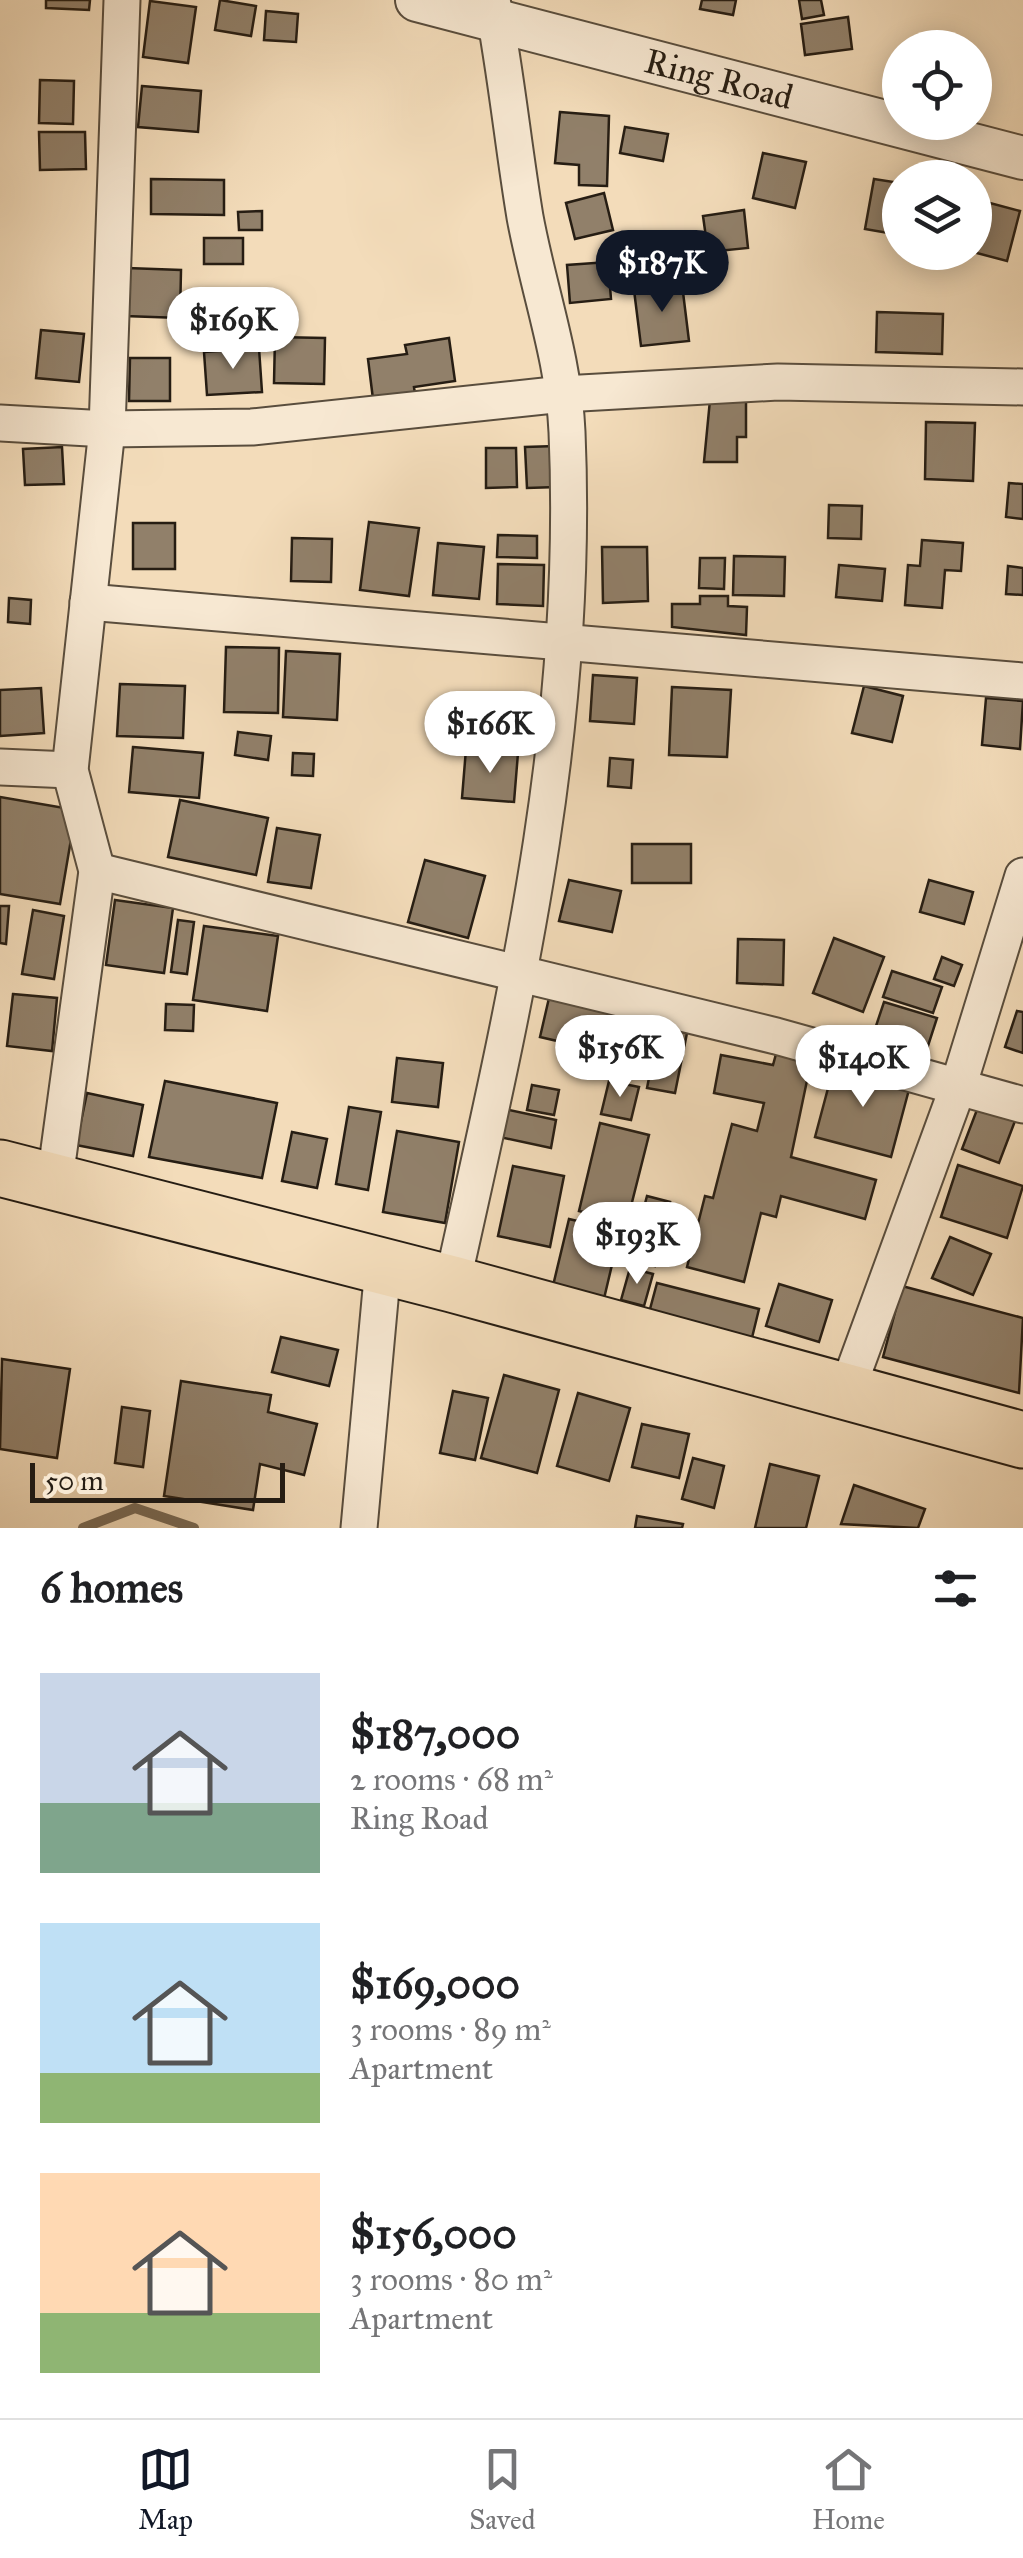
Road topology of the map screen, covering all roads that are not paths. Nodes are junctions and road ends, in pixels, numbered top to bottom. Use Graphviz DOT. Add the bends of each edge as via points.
graph roads {
  1 [pos="122,0"];
  2 [pos="418,0"];
  3 [pos="494,11"];
  4 [pos="1023,158"];
  5 [pos="1023,387"];
  6 [pos="563,394"];
  7 [pos="0,424"];
  8 [pos="106,429"];
  9 [pos="88,602"];
  10 [pos="564,641"];
  11 [pos="1023,681"];
  12 [pos="0,767"];
  13 [pos="70,770"];
  14 [pos="97,871"];
  15 [pos="1023,876"];
  16 [pos="521,974"];
  17 [pos="958,1087"];
  18 [pos="1023,1106"];
  19 [pos="0,1168"];
  20 [pos="55,1179"];
  21 [pos="383,1268"];
  22 [pos="452,1284"];
  23 [pos="847,1390"];
  24 [pos="1023,1440"];
  25 [pos="360,1520"];
  1 -- 8 [label="street"];
  2 -- 3 [label="street, Ring Road"];
  3 -- 4 [label="street, Ring Road"];
  3 -- 6 [label="street" via="526,218"];
  5 -- 6 [label="street" via="778,382"];
  6 -- 8 [label="street" via="252,426"];
  6 -- 10 [label="street"];
  7 -- 8 [label="street"];
  8 -- 9 [label="street"];
  9 -- 10 [label="street"];
  9 -- 13 [label="street"];
  10 -- 11 [label="street"];
  10 -- 16 [label="street" via="552,790"];
  12 -- 13 [label="street"];
  13 -- 14 [label="street"];
  14 -- 16 [label="street"];
  14 -- 20 [label="street"];
  15 -- 17 [label="street"];
  16 -- 17 [label="street"];
  16 -- 22 [label="street"];
  17 -- 18 [label="street"];
  17 -- 23 [label="street"];
  19 -- 20 [label="highway"];
  20 -- 21 [label="highway"];
  21 -- 22 [label="highway"];
  21 -- 25 [label="street"];
  22 -- 23 [label="highway"];
  23 -- 24 [label="highway"];
}
